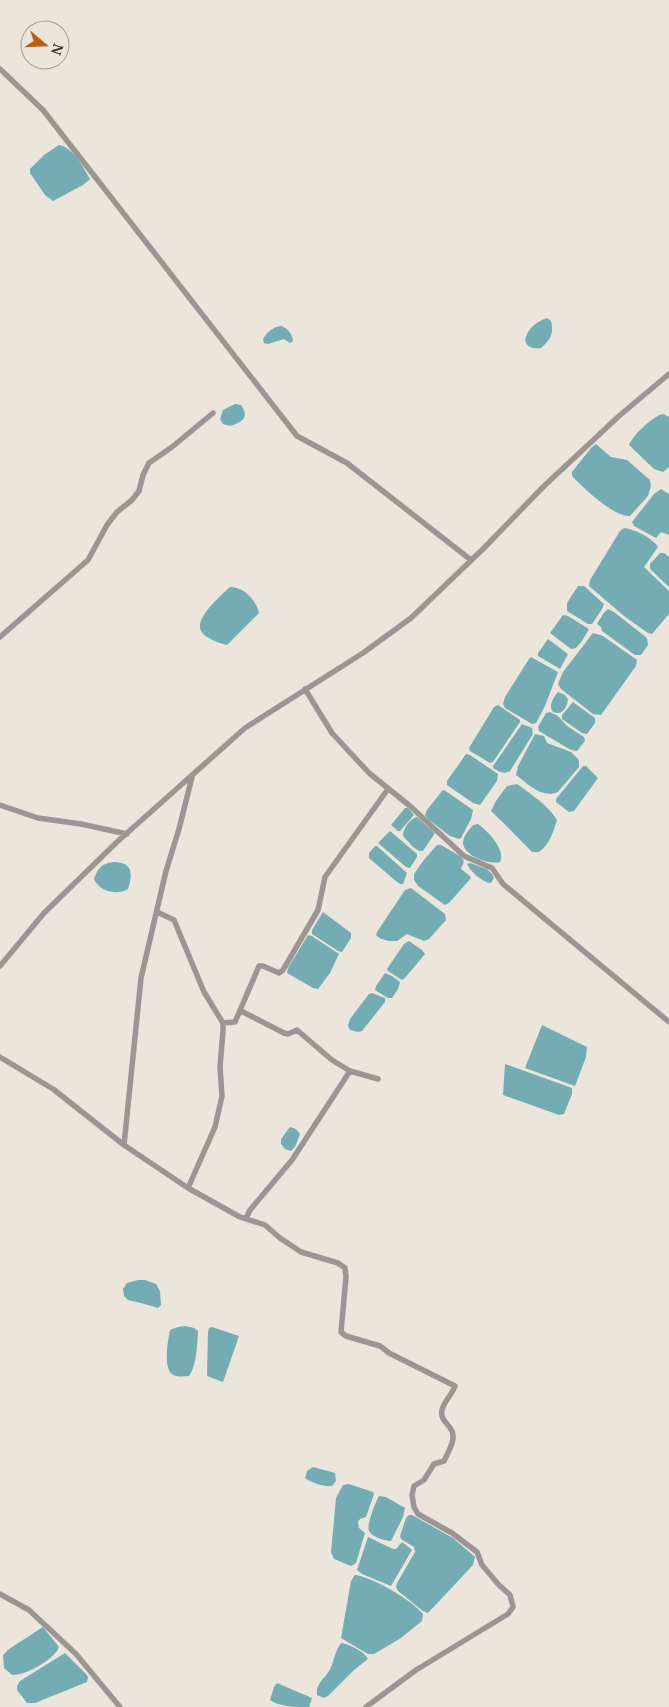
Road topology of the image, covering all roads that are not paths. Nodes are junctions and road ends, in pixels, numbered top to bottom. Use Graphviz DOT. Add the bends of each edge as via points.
graph roads {
  1 [pos="0,69"];
  2 [pos="669,374"];
  3 [pos="213,413"];
  4 [pos="471,560"];
  5 [pos="0,637"];
  6 [pos="305,689"];
  7 [pos="192,777"];
  8 [pos="388,789"];
  9 [pos="0,805"];
  10 [pos="127,834"];
  11 [pos="156,912"];
  12 [pos="0,966"];
  13 [pos="241,1010"];
  14 [pos="669,1022"];
  15 [pos="223,1023"];
  16 [pos="0,1057"];
  17 [pos="350,1071"];
  18 [pos="378,1079"];
  19 [pos="124,1145"];
  20 [pos="188,1188"];
  21 [pos="246,1218"];
  22 [pos="0,1594"];
  23 [pos="120,1707"];
  24 [pos="366,1707"];
  1 -- 4 [label="street" via="43,110 297,436 347,463"];
  2 -- 4 [label="street" via="543,487"];
  3 -- 5 [label="street" via="149,463 138,491 107,525 88,560"];
  4 -- 6 [label="street" via="411,618"];
  6 -- 7 [label="street" via="246,728"];
  6 -- 8 [label="street" via="332,733 369,774"];
  7 -- 10 [label="street"];
  7 -- 11 [label="street"];
  8 -- 13 [label="street" via="324,877 318,910 283,970 279,973 259,966"];
  8 -- 14 [label="street" via="464,856 492,868 503,884"];
  9 -- 10 [label="street" via="38,818"];
  10 -- 12 [label="street" via="44,912"];
  11 -- 15 [label="street" via="174,920 204,992"];
  11 -- 19 [label="street" via="141,978"];
  13 -- 15 [label="street" via="236,1022"];
  13 -- 17 [label="street" via="284,1033 297,1030"];
  15 -- 20 [label="street" via="222,1096 215,1127"];
  16 -- 19 [label="street" via="54,1089"];
  17 -- 18 [label="street"];
  17 -- 21 [label="street" via="292,1160"];
  19 -- 20 [label="street"];
  20 -- 21 [label="street"];
  21 -- 24 [label="street" via="265,1225 301,1252 345,1268 341,1332 380,1346 455,1386 442,1410 442,1417 452,1430 451,1446 444,1460 434,1464 426,1478 414,1486 414,1507 418,1514 477,1552 482,1566 510,1595 513,1603 508,1614 416,1670"];
  22 -- 23 [label="street" via="29,1610 76,1654"];
}
